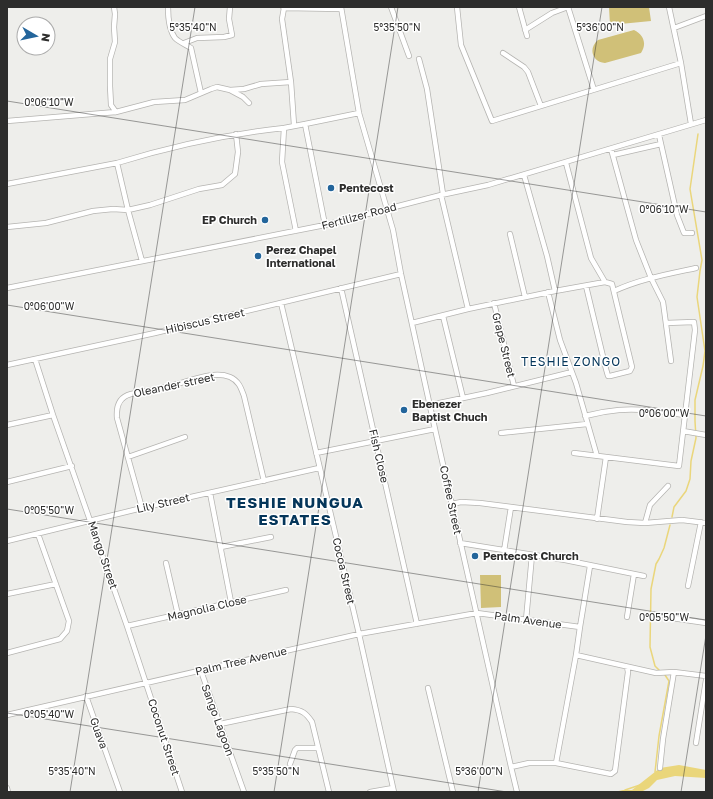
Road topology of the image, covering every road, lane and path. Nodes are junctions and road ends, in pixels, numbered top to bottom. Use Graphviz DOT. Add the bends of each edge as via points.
graph roads {
  1 [pos="114,7"];
  2 [pos="168,7"];
  3 [pos="230,7"];
  4 [pos="390,7"];
  5 [pos="457,7"];
  6 [pos="519,7"];
  7 [pos="568,7"];
  8 [pos="669,7"];
  9 [pos="283,8"];
  10 [pos="341,8"];
  11 [pos="706,16"];
  12 [pos="674,28"];
  13 [pos="525,30"];
  14 [pos="527,36"];
  15 [pos="184,43"];
  16 [pos="503,53"];
  17 [pos="409,56"];
  18 [pos="419,59"];
  19 [pos="681,63"];
  20 [pos="291,82"];
  21 [pos="230,90"];
  22 [pos="594,90"];
  23 [pos="201,93"];
  24 [pos="249,103"];
  25 [pos="541,106"];
  26 [pos="116,112"];
  27 [pos="359,113"];
  28 [pos="7,120"];
  29 [pos="706,120"];
  30 [pos="305,124"];
  31 [pos="691,124"];
  32 [pos="294,125"];
  33 [pos="284,128"];
  34 [pos="236,134"];
  35 [pos="659,135"];
  36 [pos="661,144"];
  37 [pos="611,149"];
  38 [pos="613,155"];
  39 [pos="117,163"];
  40 [pos="566,163"];
  41 [pos="524,175"];
  42 [pos="7,184"];
  43 [pos="442,195"];
  44 [pos="387,208"];
  45 [pos="128,210"];
  46 [pos="325,225"];
  47 [pos="7,228"];
  48 [pos="296,231"];
  49 [pos="692,233"];
  50 [pos="510,234"];
  51 [pos="142,261"];
  52 [pos="696,268"];
  53 [pos="401,274"];
  54 [pos="651,278"];
  55 [pos="7,282"];
  56 [pos="605,282"];
  57 [pos="586,286"];
  58 [pos="8,288"];
  59 [pos="341,288"];
  60 [pos="555,291"];
  61 [pos="548,292"];
  62 [pos="614,292"];
  63 [pos="526,297"];
  64 [pos="281,303"];
  65 [pos="494,303"];
  66 [pos="468,309"];
  67 [pos="443,316"];
  68 [pos="412,323"];
  69 [pos="666,323"];
  70 [pos="35,359"];
  71 [pos="670,361"];
  72 [pos="7,365"];
  73 [pos="572,372"];
  74 [pos="514,386"];
  75 [pos="463,398"];
  76 [pos="430,405"];
  77 [pos="54,415"];
  78 [pos="684,415"];
  79 [pos="585,416"];
  80 [pos="587,424"];
  81 [pos="7,425"];
  82 [pos="435,428"];
  83 [pos="683,431"];
  84 [pos="501,433"];
  85 [pos="704,435"];
  86 [pos="185,437"];
  87 [pos="375,441"];
  88 [pos="316,453"];
  89 [pos="574,453"];
  90 [pos="597,456"];
  91 [pos="128,457"];
  92 [pos="606,457"];
  93 [pos="72,466"];
  94 [pos="319,468"];
  95 [pos="264,481"];
  96 [pos="7,482"];
  97 [pos="668,486"];
  98 [pos="210,493"];
  99 [pos="452,504"];
  100 [pos="511,507"];
  101 [pos="142,508"];
  102 [pos="597,519"];
  103 [pos="90,520"];
  104 [pos="645,523"];
  105 [pos="704,523"];
  106 [pos="38,534"];
  107 [pos="271,537"];
  108 [pos="7,541"];
  109 [pos="460,543"];
  110 [pos="221,547"];
  111 [pos="504,551"];
  112 [pos="532,555"];
  113 [pos="166,563"];
  114 [pos="590,566"];
  115 [pos="634,574"];
  116 [pos="644,576"];
  117 [pos="56,584"];
  118 [pos="688,586"];
  119 [pos="286,590"];
  120 [pos="7,594"];
  121 [pos="231,602"];
  122 [pos="477,613"];
  123 [pos="178,615"];
  124 [pos="627,617"];
  125 [pos="665,617"];
  126 [pos="526,620"];
  127 [pos="706,623"];
  128 [pos="417,624"];
  129 [pos="128,626"];
  130 [pos="580,627"];
  131 [pos="359,634"];
  132 [pos="7,653"];
  133 [pos="576,655"];
  134 [pos="628,667"];
  135 [pos="201,670"];
  136 [pos="674,672"];
  137 [pos="706,676"];
  138 [pos="706,680"];
  139 [pos="146,682"];
  140 [pos="428,688"];
  141 [pos="86,696"];
  142 [pos="7,715"];
  143 [pos="220,724"];
  144 [pos="696,743"];
  145 [pos="318,748"];
  146 [pos="556,763"];
  147 [pos="290,764"];
  148 [pos="511,767"];
  149 [pos="660,768"];
  150 [pos="7,788"];
  151 [pos="393,790"];
  152 [pos="8,792"];
  153 [pos="120,792"];
  154 [pos="182,792"];
  155 [pos="244,792"];
  156 [pos="329,792"];
  157 [pos="370,792"];
  158 [pos="453,792"];
  159 [pos="517,792"];
  1 -- 26 [label="street" via="116,42 110,59 110,86 111,105"];
  2 -- 15 [label="street" via="172,32 175,38"];
  3 -- 15 [label="street" via="232,35 197,38"];
  4 -- 17 [label="street"];
  5 -- 25 [label="street" via="461,44 492,121"];
  6 -- 13 [label="street"];
  7 -- 13 [label="street" via="552,13"];
  7 -- 22 [label="street"];
  8 -- 12 [label="street"];
  9 -- 10 [label="street"];
  9 -- 20 [label="street" via="282,19"];
  10 -- 27 [label="street, Coffee Street"];
  11 -- 12 [label="street"];
  12 -- 19 [label="street"];
  13 -- 14 [label="street"];
  15 -- 23 [label="street" via="191,48"];
  16 -- 25 [label="street" via="528,72"];
  18 -- 43 [label="street" via="427,90"];
  19 -- 22 [label="street"];
  19 -- 31 [label="street"];
  20 -- 21 [label="street"];
  20 -- 32 [label="street"];
  21 -- 23 [label="street" via="217,87"];
  21 -- 24 [label="street"];
  22 -- 25 [label="street"];
  23 -- 26 [label="street" via="185,100 154,102"];
  26 -- 28 [label="street"];
  27 -- 30 [label="street"];
  27 -- 44 [label="street, Coffee Street"];
  29 -- 31 [label="street, Fertilizer Road"];
  30 -- 32 [label="street"];
  30 -- 46 [label="street"];
  31 -- 35 [label="street, Fertilizer Road"];
  32 -- 33 [label="street"];
  33 -- 34 [label="street"];
  33 -- 48 [label="street" via="282,162"];
  34 -- 39 [label="street" via="180,145"];
  34 -- 45 [label="street" via="238,152 235,174 228,181 222,185 198,189"];
  35 -- 36 [label="street"];
  35 -- 37 [label="street, Fertilizer Road"];
  36 -- 38 [label="street"];
  36 -- 49 [label="street" via="677,215 684,233"];
  37 -- 38 [label="street"];
  37 -- 40 [label="street, Fertilizer Road"];
  38 -- 54 [label="street" via="636,240"];
  39 -- 42 [label="street"];
  39 -- 45 [label="street"];
  40 -- 41 [label="street, Fertilizer Road"];
  40 -- 56 [label="street" via="591,258"];
  41 -- 43 [label="street, Fertilizer Road"];
  41 -- 60 [label="street"];
  43 -- 44 [label="street, Fertilizer Road"];
  43 -- 66 [label="street"];
  44 -- 46 [label="street, Fertilizer Road"];
  44 -- 53 [label="street, Coffee Street"];
  45 -- 47 [label="street" via="93,211 46,224"];
  45 -- 51 [label="street"];
  46 -- 48 [label="street, Fertilizer Road"];
  48 -- 51 [label="street, Fertilizer Road"];
  50 -- 63 [label="street"];
  51 -- 58 [label="street, Fertilizer Road"];
  52 -- 54 [label="street"];
  53 -- 59 [label="street, Hibiscus Street"];
  53 -- 68 [label="street, Coffee Street"];
  54 -- 62 [label="street"];
  54 -- 69 [label="street" via="663,302"];
  55 -- 58 [label="street"];
  56 -- 57 [label="street"];
  56 -- 62 [label="street" via="612,284"];
  57 -- 60 [label="street"];
  57 -- 62 [label="street" via="608,376 630,371 632,366"];
  59 -- 64 [label="street, Hibiscus Street"];
  59 -- 87 [label="street, Fish Close"];
  60 -- 61 [label="street"];
  61 -- 63 [label="street"];
  61 -- 73 [label="street" via="560,340"];
  63 -- 65 [label="street"];
  64 -- 70 [label="street, Hibiscus Street"];
  64 -- 88 [label="street, Cocoa Street"];
  65 -- 66 [label="street"];
  65 -- 74 [label="street, Grape Street"];
  66 -- 67 [label="street"];
  67 -- 68 [label="street"];
  67 -- 75 [label="street"];
  68 -- 76 [label="street, Coffee Street"];
  69 -- 71 [label="street"];
  69 -- 78 [label="street" via="694,322"];
  70 -- 72 [label="street, Hibiscus Street"];
  70 -- 77 [label="street, Mango Street"];
  73 -- 74 [label="street"];
  73 -- 79 [label="street"];
  74 -- 75 [label="street"];
  75 -- 76 [label="street"];
  76 -- 82 [label="street, Coffee Street"];
  77 -- 81 [label="street"];
  77 -- 93 [label="street, Mango Street"];
  78 -- 79 [label="street" via="628,409"];
  78 -- 83 [label="street"];
  79 -- 80 [label="street"];
  80 -- 84 [label="street"];
  80 -- 90 [label="street"];
  82 -- 87 [label="street"];
  82 -- 99 [label="street, Coffee Street"];
  83 -- 85 [label="street"];
  83 -- 92 [label="street" via="679,466"];
  86 -- 91 [label="street"];
  87 -- 88 [label="street"];
  87 -- 128 [label="street, Fish Close"];
  88 -- 94 [label="street, Cocoa Street"];
  89 -- 90 [label="street"];
  90 -- 92 [label="street"];
  91 -- 95 [label="street, Oleander street" via="117,418 119,401 125,396 221,375 232,378 239,384 244,396"];
  91 -- 101 [label="street, Oleander street"];
  92 -- 102 [label="street"];
  93 -- 96 [label="street"];
  93 -- 103 [label="street, Mango Street"];
  94 -- 95 [label="street, Lily Street"];
  94 -- 131 [label="street, Cocoa Street"];
  95 -- 98 [label="street, Lily Street"];
  97 -- 104 [label="street" via="650,505"];
  98 -- 101 [label="street, Lily Street"];
  98 -- 110 [label="street"];
  99 -- 100 [label="street" via="469,502"];
  99 -- 109 [label="street, Coffee Street"];
  100 -- 102 [label="street"];
  100 -- 111 [label="street"];
  101 -- 103 [label="street, Lily Street"];
  102 -- 104 [label="street"];
  103 -- 106 [label="street, Lily Street"];
  103 -- 129 [label="street, Mango Street"];
  104 -- 105 [label="street" via="682,520"];
  105 -- 118 [label="street"];
  106 -- 108 [label="street, Lily Street"];
  106 -- 117 [label="street"];
  107 -- 110 [label="street"];
  109 -- 111 [label="street"];
  109 -- 122 [label="street, Coffee Street"];
  110 -- 121 [label="street"];
  111 -- 112 [label="street"];
  112 -- 114 [label="street"];
  112 -- 126 [label="street"];
  113 -- 123 [label="street"];
  114 -- 115 [label="street"];
  114 -- 130 [label="street"];
  115 -- 116 [label="street"];
  115 -- 124 [label="street"];
  117 -- 120 [label="street"];
  117 -- 132 [label="street" via="68,621 66,631 60,639"];
  119 -- 121 [label="street, Magnolia Close"];
  121 -- 123 [label="street, Magnolia Close"];
  122 -- 126 [label="street, Palm Avenue"];
  122 -- 128 [label="street, Palm Tree Avenue"];
  122 -- 148 [label="street, Coffee Street"];
  123 -- 129 [label="street, Magnolia Close"];
  125 -- 127 [label="street"];
  126 -- 130 [label="street, Palm Avenue"];
  128 -- 131 [label="street, Palm Tree Avenue"];
  129 -- 139 [label="street, Mango Street"];
  130 -- 133 [label="street"];
  131 -- 135 [label="street, Palm Tree Avenue"];
  131 -- 151 [label="street, Cocoa Street"];
  133 -- 134 [label="street"];
  133 -- 146 [label="street"];
  134 -- 136 [label="street" via="656,673"];
  134 -- 146 [label="street" via="615,771 611,774"];
  135 -- 139 [label="street, Palm Tree Avenue"];
  135 -- 143 [label="street, Sango Lagoon"];
  136 -- 137 [label="street"];
  136 -- 149 [label="street"];
  138 -- 144 [label="street"];
  139 -- 141 [label="street, Palm Tree Avenue"];
  139 -- 154 [label="street, Coconut Street"];
  140 -- 158 [label="street"];
  141 -- 142 [label="street, Palm Tree Avenue"];
  141 -- 153 [label="street, Guava"];
  143 -- 145 [label="street" via="291,709 300,710 307,714 312,722"];
  143 -- 155 [label="street, Sango Lagoon"];
  145 -- 147 [label="street" via="297,748"];
  145 -- 156 [label="street"];
  146 -- 148 [label="street" via="529,763"];
  148 -- 159 [label="street, Coffee Street"];
  150 -- 152 [label="street"];
  151 -- 157 [label="street"];
}
